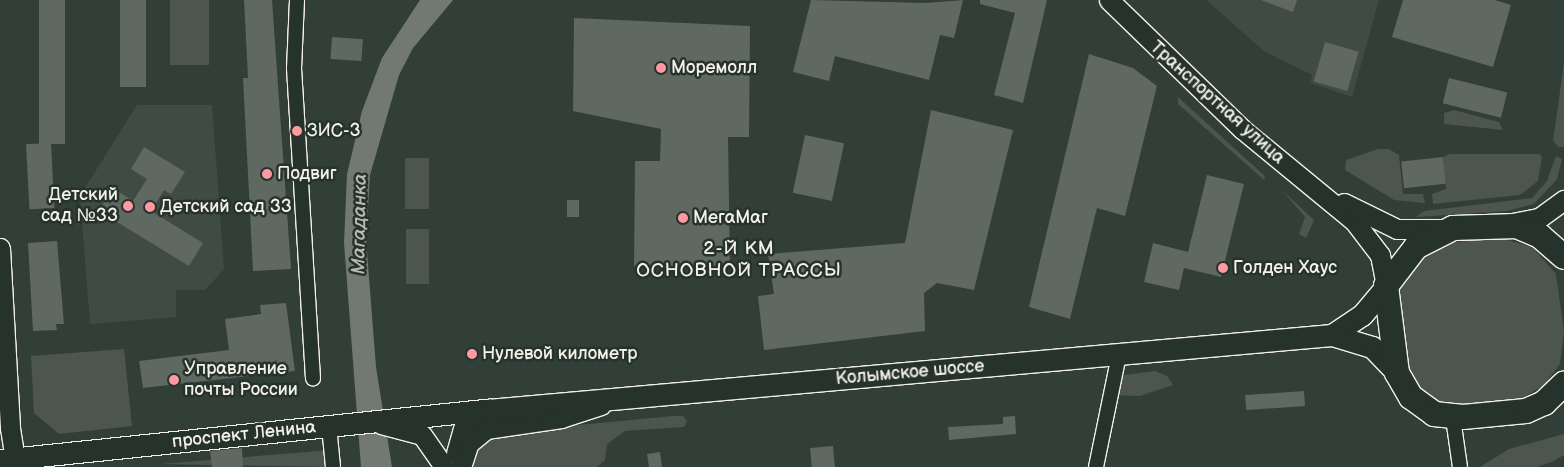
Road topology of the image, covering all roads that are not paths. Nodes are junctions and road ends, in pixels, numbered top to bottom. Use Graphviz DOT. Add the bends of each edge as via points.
graph roads {
  1 [pos="297,0"];
  2 [pos="1109,0"];
  3 [pos="1331,199"];
  4 [pos="1564,200"];
  5 [pos="1500,224"];
  6 [pos="1453,228"];
  7 [pos="0,248"];
  8 [pos="1561,255"];
  9 [pos="1386,286"];
  10 [pos="1332,335"];
  11 [pos="1119,355"];
  12 [pos="1397,373"];
  13 [pos="313,378"];
  14 [pos="1564,384"];
  15 [pos="624,398"];
  16 [pos="488,410"];
  17 [pos="1453,418"];
  18 [pos="409,424"];
  19 [pos="333,426"];
  20 [pos="11,462"];
  21 [pos="333,467"];
  22 [pos="444,467"];
  23 [pos="454,467"];
  24 [pos="461,467"];
  25 [pos="1096,467"];
  26 [pos="1460,467"];
  1 -- 13 [label="street" via="294,68"];
  2 -- 3 [label="street, Транспортная улица" via="1242,129"];
  3 -- 6 [label="street, Транспортная улица" via="1397,229"];
  3 -- 9 [label="street, Транспортная улица" via="1374,246"];
  4 -- 5 [label="street" via="1539,218"];
  5 -- 6 [label="highway, Колымское шоссе"];
  5 -- 8 [label="highway, Колымское шоссе" via="1525,228"];
  6 -- 9 [label="highway, Колымское шоссе" via="1416,247"];
  7 -- 20 [label="street"];
  9 -- 10 [label="main road, Колымское шоссе" via="1362,315"];
  9 -- 12 [label="highway, Колымское шоссе"];
  10 -- 11 [label="main road, Колымское шоссе"];
  10 -- 12 [label="main road, Колымское шоссе" via="1372,347"];
  11 -- 15 [label="main road, Колымское шоссе"];
  11 -- 25 [label="street"];
  12 -- 17 [label="highway, Колымское шоссе" via="1417,402 1434,414"];
  14 -- 17 [label="highway, Колымское шоссе" via="1544,403 1526,411"];
  15 -- 16 [label="main road, Колымское шоссе"];
  15 -- 24 [label="street" via="561,418 486,429 469,443"];
  16 -- 18 [label="main road, проспект Ленина"];
  16 -- 23 [label="street" via="463,429"];
  17 -- 26 [label="street"];
  18 -- 19 [label="main road, проспект Ленина" via="370,422"];
  18 -- 22 [label="street" via="426,440"];
  19 -- 20 [label="main road, проспект Ленина"];
  19 -- 21 [label="street"];
}
